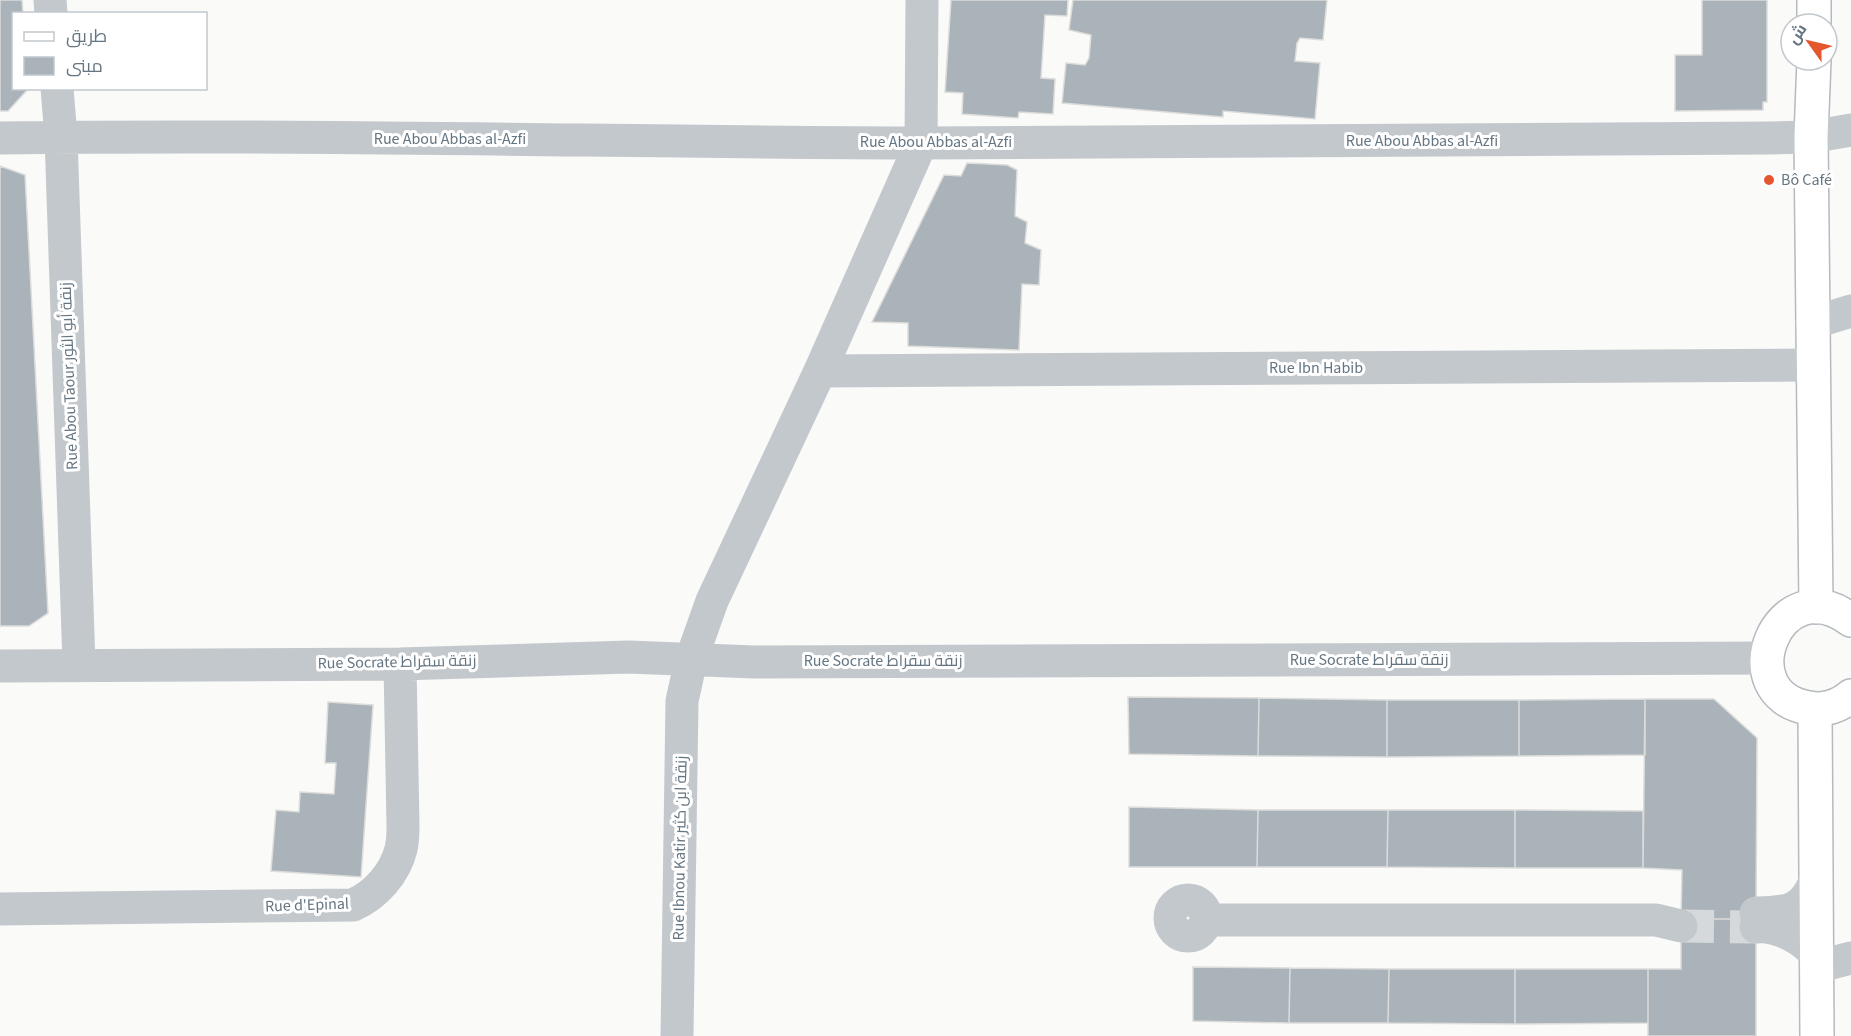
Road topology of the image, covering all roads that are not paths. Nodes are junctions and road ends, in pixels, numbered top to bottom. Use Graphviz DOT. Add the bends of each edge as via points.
graph roads {
  1 [pos="922,0"];
  2 [pos="1814,72"];
  3 [pos="57,90"];
  4 [pos="1851,130"];
  5 [pos="61,137"];
  6 [pos="1811,137"];
  7 [pos="0,138"];
  8 [pos="921,143"];
  9 [pos="1851,311"];
  10 [pos="1812,323"];
  11 [pos="1813,365"];
  12 [pos="820,371"];
  13 [pos="1816,607"];
  14 [pos="1851,620"];
  15 [pos="1766,658"];
  16 [pos="691,660"];
  17 [pos="79,664"];
  18 [pos="400,664"];
  19 [pos="0,666"];
  20 [pos="1851,696"];
  21 [pos="1815,709"];
  22 [pos="1816,879"];
  23 [pos="0,909"];
  24 [pos="1673,919"];
  25 [pos="1206,920"];
  26 [pos="1851,958"];
  27 [pos="1816,962"];
  28 [pos="677,1036"];
  29 [pos="1817,1036"];
  1 -- 8 [label="street"];
  2 -- 6 [label="main road"];
  3 -- 5 [label="street, Rue Abou Taour زنقة أبو الثور"];
  4 -- 6 [label="street, Rue Abou Abbas al-Azfi"];
  5 -- 7 [label="street, Rue Abou Abbas al-Azfi"];
  5 -- 8 [label="street, Rue Abou Abbas al-Azfi"];
  5 -- 17 [label="street, Rue Abou Taour زنقة أبو الثور"];
  6 -- 8 [label="street, Rue Abou Abbas al-Azfi"];
  6 -- 10 [label="main road"];
  8 -- 12 [label="street, Rue Ibnou Katir زنقة ابن كثير"];
  9 -- 10 [label="street"];
  10 -- 11 [label="main road"];
  11 -- 12 [label="street, Rue Ibn Habib"];
  11 -- 13 [label="main road"];
  12 -- 16 [label="street, Rue Ibnou Katir زنقة ابن كثير" via="712,602"];
  13 -- 14 [label="main road"];
  13 -- 15 [label="main road" via="1793,613 1780,623"];
  15 -- 16 [label="street, Rue Socrate زنقة سقراط"];
  15 -- 21 [label="main road" via="1768,674 1780,694 1800,707"];
  16 -- 18 [label="street, Rue Socrate زنقة سقراط" via="629,657"];
  16 -- 28 [label="street, Rue Ibnou Katir زنقة ابن كثير" via="682,701"];
  17 -- 18 [label="street, Rue Socrate زنقة سقراط"];
  17 -- 19 [label="street, Rue Socrate زنقة سقراط"];
  18 -- 23 [label="street, Rue d'Epinal" via="401,849 382,885 367,899 353,905"];
  20 -- 21 [label="main road" via="1840,704"];
  21 -- 22 [label="main road"];
  22 -- 27 [label="main road"];
  22 -- 27 [label="street" via="1806,898 1791,910 1756,920 1808,947"];
  24 -- 25 [label="street"];
  26 -- 27 [label="street"];
  27 -- 29 [label="main road"];
}
